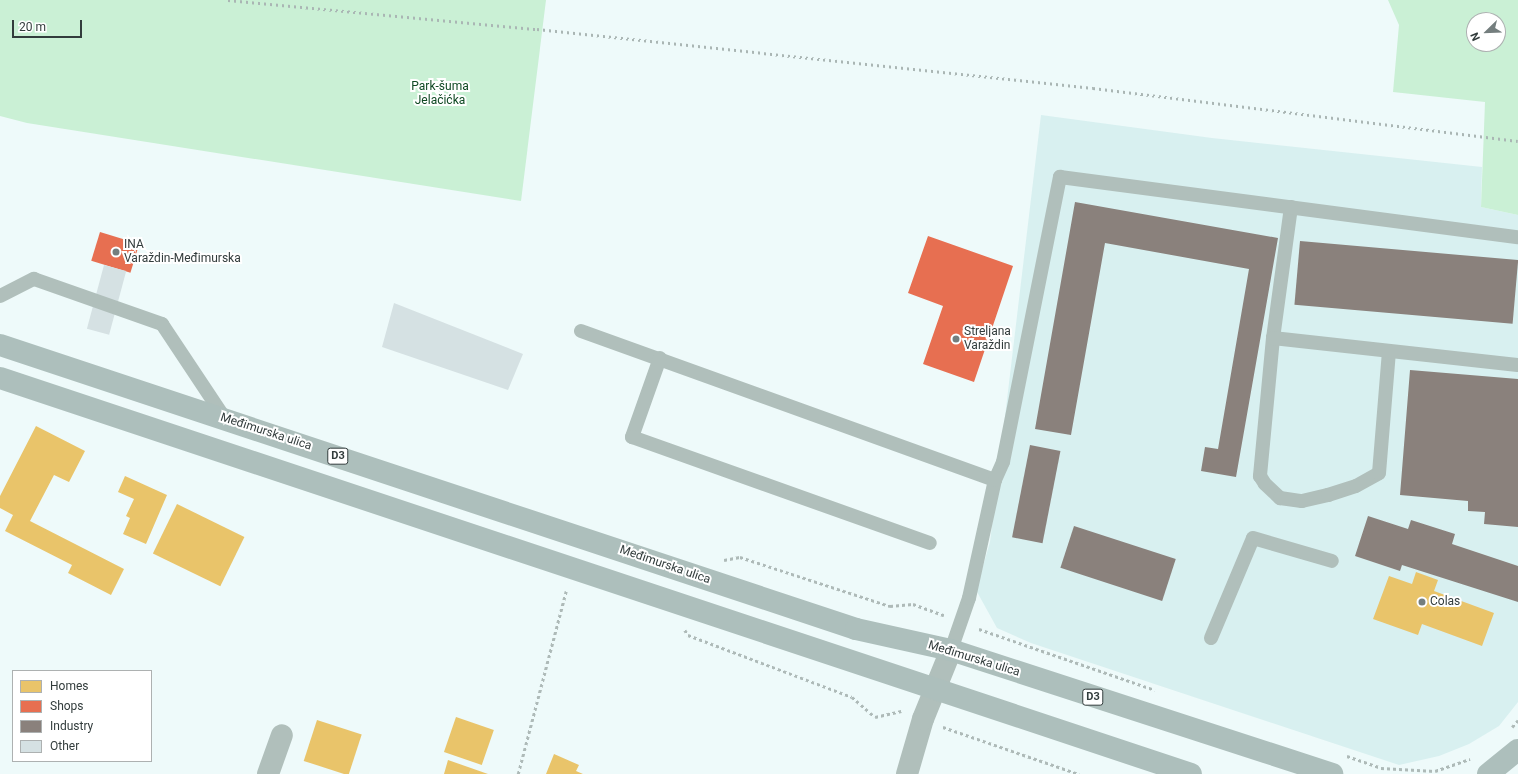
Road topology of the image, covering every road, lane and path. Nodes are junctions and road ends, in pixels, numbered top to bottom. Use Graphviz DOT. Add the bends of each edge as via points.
graph roads {
  1 [pos="1291,207"];
  2 [pos="1518,237"];
  3 [pos="0,296"];
  4 [pos="581,330"];
  5 [pos="1273,338"];
  6 [pos="0,345"];
  7 [pos="1389,351"];
  8 [pos="660,358"];
  9 [pos="1518,365"];
  10 [pos="0,378"];
  11 [pos="225,419"];
  12 [pos="995,480"];
  13 [pos="930,543"];
  14 [pos="740,557"];
  15 [pos="1332,561"];
  16 [pos="572,568"];
  17 [pos="914,604"];
  18 [pos="688,635"];
  19 [pos="995,635"];
  20 [pos="1211,638"];
  21 [pos="951,650"];
  22 [pos="935,690"];
  23 [pos="1161,692"];
  24 [pos="898,710"];
  25 [pos="282,735"];
  26 [pos="969,737"];
  27 [pos="1518,750"];
  28 [pos="1343,755"];
  29 [pos="1466,761"];
  30 [pos="268,774"];
  31 [pos="518,774"];
  32 [pos="907,774"];
  33 [pos="1079,774"];
  34 [pos="1191,774"];
  35 [pos="1332,774"];
  36 [pos="1488,774"];
  1 -- 2 [label="lane"];
  1 -- 5 [label="lane"];
  1 -- 12 [label="lane" via="1060,177 1003,462"];
  3 -- 11 [label="lane" via="34,279 162,324"];
  4 -- 8 [label="lane"];
  5 -- 7 [label="lane"];
  5 -- 7 [label="lane" via="1260,476 1264,484 1280,498 1302,501 1356,486 1379,473"];
  6 -- 11 [label="main road, Međimurska ulica / D3"];
  7 -- 9 [label="lane"];
  8 -- 12 [label="lane"];
  8 -- 13 [label="lane" via="632,437"];
  10 -- 16 [label="main road"];
  11 -- 21 [label="main road, Međimurska ulica / D3" via="856,629"];
  12 -- 21 [label="lane" via="969,598"];
  14 -- 17 [label="path" via="890,606"];
  15 -- 20 [label="lane" via="1253,538"];
  16 -- 22 [label="main road"];
  16 -- 31 [label="path"];
  18 -- 24 [label="path" via="852,697 875,717"];
  19 -- 23 [label="path"];
  21 -- 22 [label="street"];
  21 -- 35 [label="main road, Međimurska ulica / D3"];
  22 -- 32 [label="street"];
  22 -- 34 [label="main road"];
  25 -- 30 [label="street"];
  26 -- 33 [label="path"];
  27 -- 36 [label="main road"];
  28 -- 29 [label="path" via="1381,768 1435,771"];
}
